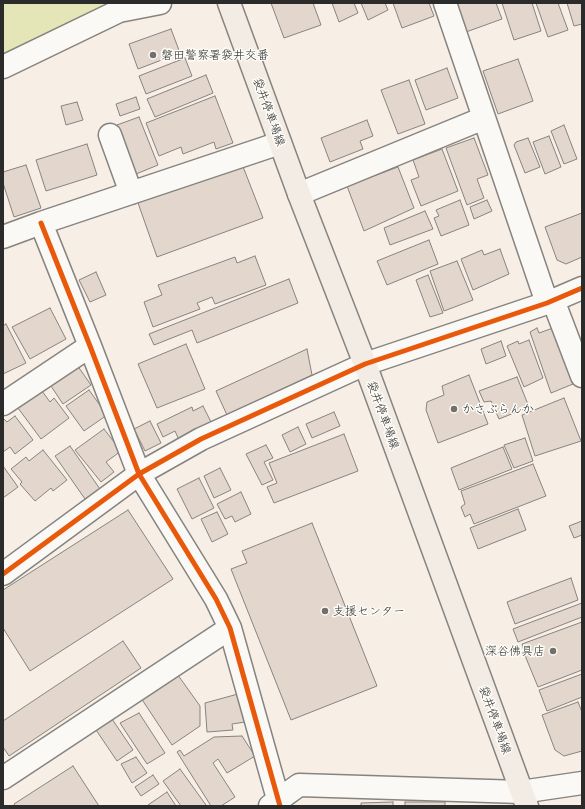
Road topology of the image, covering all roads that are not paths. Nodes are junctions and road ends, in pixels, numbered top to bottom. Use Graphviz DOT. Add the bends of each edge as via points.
graph roads {
  1 [pos="160,3"];
  2 [pos="229,3"];
  3 [pos="445,3"];
  4 [pos="3,67"];
  5 [pos="484,118"];
  6 [pos="110,135"];
  7 [pos="280,143"];
  8 [pos="131,193"];
  9 [pos="299,194"];
  10 [pos="41,223"];
  11 [pos="3,237"];
  12 [pos="582,288"];
  13 [pos="550,301"];
  14 [pos="90,346"];
  15 [pos="365,364"];
  16 [pos="582,376"];
  17 [pos="3,404"];
  18 [pos="139,474"];
  19 [pos="3,574"];
  20 [pos="230,628"];
  21 [pos="3,778"];
  22 [pos="582,783"];
  23 [pos="524,799"];
  24 [pos="276,804"];
  1 -- 4 [label="street" via="119,11"];
  2 -- 7 [label="main road, 袋井停車場線"];
  3 -- 5 [label="street"];
  5 -- 9 [label="street"];
  5 -- 13 [label="street"];
  6 -- 8 [label="street"];
  7 -- 8 [label="street"];
  7 -- 9 [label="main road, 袋井停車場線"];
  8 -- 10 [label="street"];
  9 -- 15 [label="main road, 袋井停車場線"];
  10 -- 11 [label="street"];
  10 -- 14 [label="street"];
  12 -- 13 [label="street"];
  13 -- 15 [label="street"];
  13 -- 16 [label="street"];
  14 -- 17 [label="street"];
  14 -- 18 [label="street"];
  15 -- 18 [label="street" via="201,440"];
  15 -- 23 [label="main road, 袋井停車場線"];
  18 -- 19 [label="street"];
  18 -- 20 [label="street" via="216,599"];
  20 -- 21 [label="street"];
  20 -- 24 [label="street"];
  22 -- 23 [label="street"];
  23 -- 24 [label="street" via="299,785"];
}
